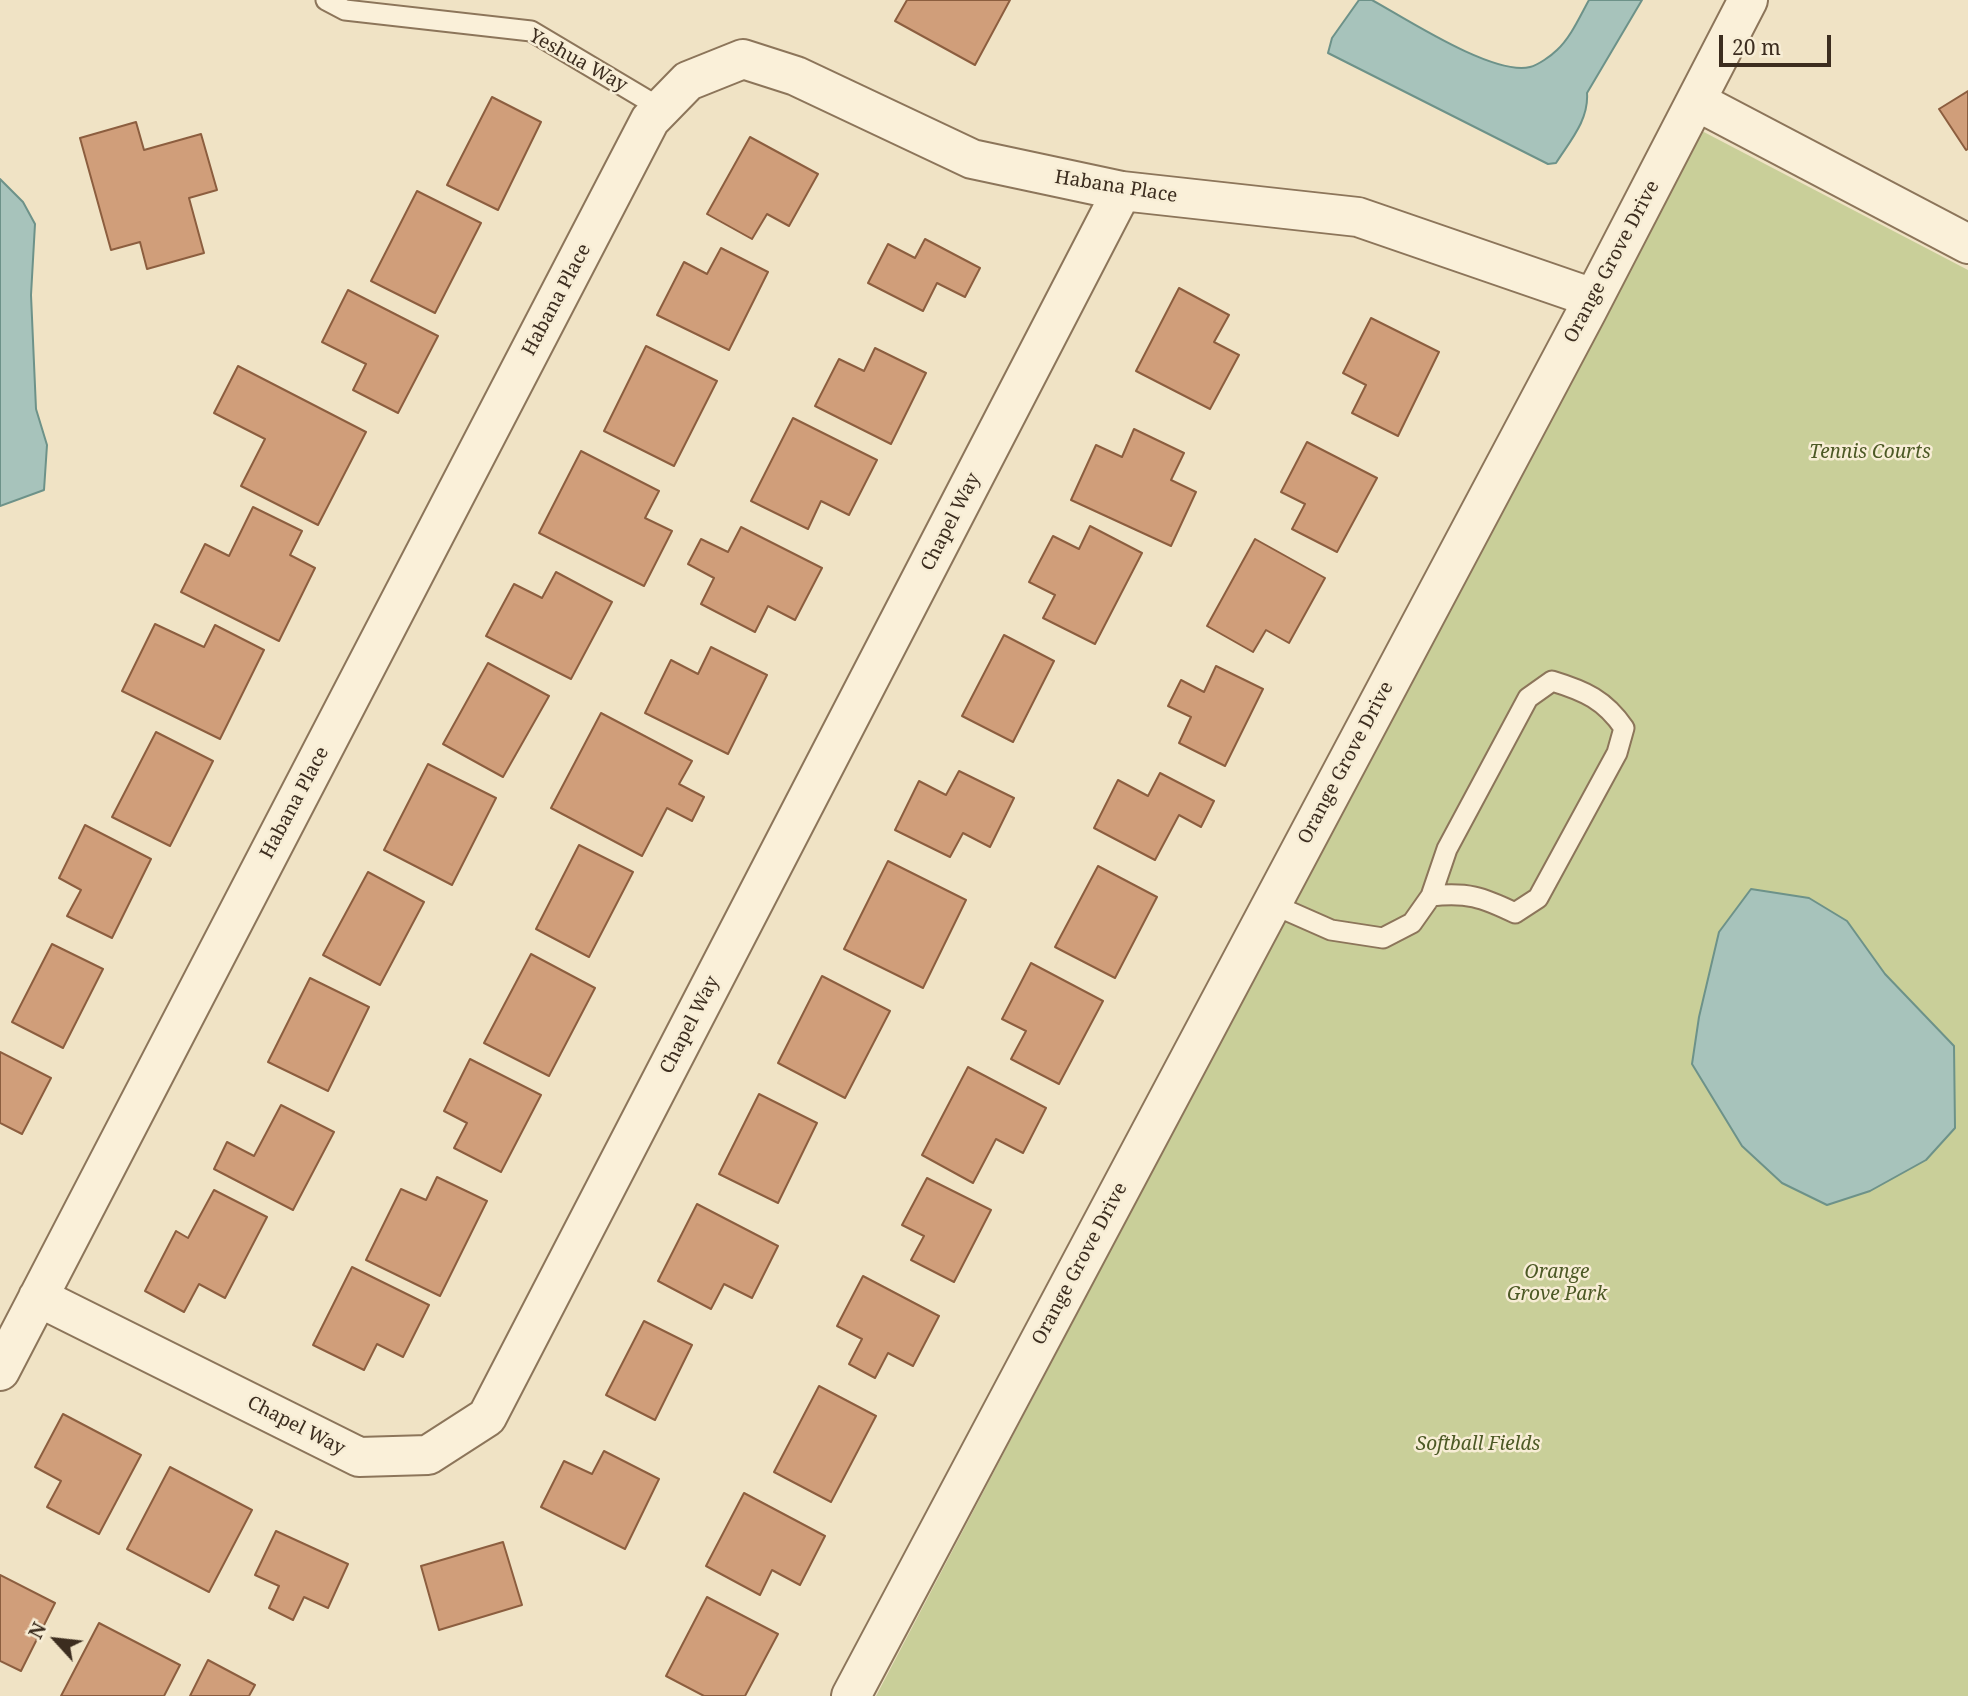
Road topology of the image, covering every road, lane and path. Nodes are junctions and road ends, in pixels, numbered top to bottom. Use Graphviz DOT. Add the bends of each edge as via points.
graph roads {
  1 [pos="326,0"];
  2 [pos="1748,0"];
  3 [pos="1696,101"];
  4 [pos="662,109"];
  5 [pos="1122,191"];
  6 [pos="1968,244"];
  7 [pos="1593,298"];
  8 [pos="1431,896"];
  9 [pos="1272,904"];
  10 [pos="38,1297"];
  11 [pos="0,1371"];
  12 [pos="851,1696"];
  1 -- 4 [label="lane, Yeshua Way" via="345,10 531,31"];
  2 -- 3 [label="street, Orange Grove Drive"];
  3 -- 6 [label="street"];
  3 -- 7 [label="street, Orange Grove Drive"];
  4 -- 5 [label="street, Habana Place" via="688,81 743,59 796,76 972,159"];
  4 -- 10 [label="street, Habana Place" via="644,133"];
  5 -- 7 [label="street, Habana Place" via="1358,217"];
  5 -- 10 [label="street, Chapel Way" via="487,1417 428,1455 359,1457"];
  7 -- 9 [label="street, Orange Grove Drive"];
  8 -- 8 [label="lane" via="1447,849 1528,698 1552,681 1610,706 1624,728 1617,753 1538,898 1515,913 1459,892"];
  8 -- 9 [label="lane" via="1412,923 1383,938 1331,930"];
  9 -- 12 [label="street, Orange Grove Drive"];
  10 -- 11 [label="street, Habana Place"];
}
